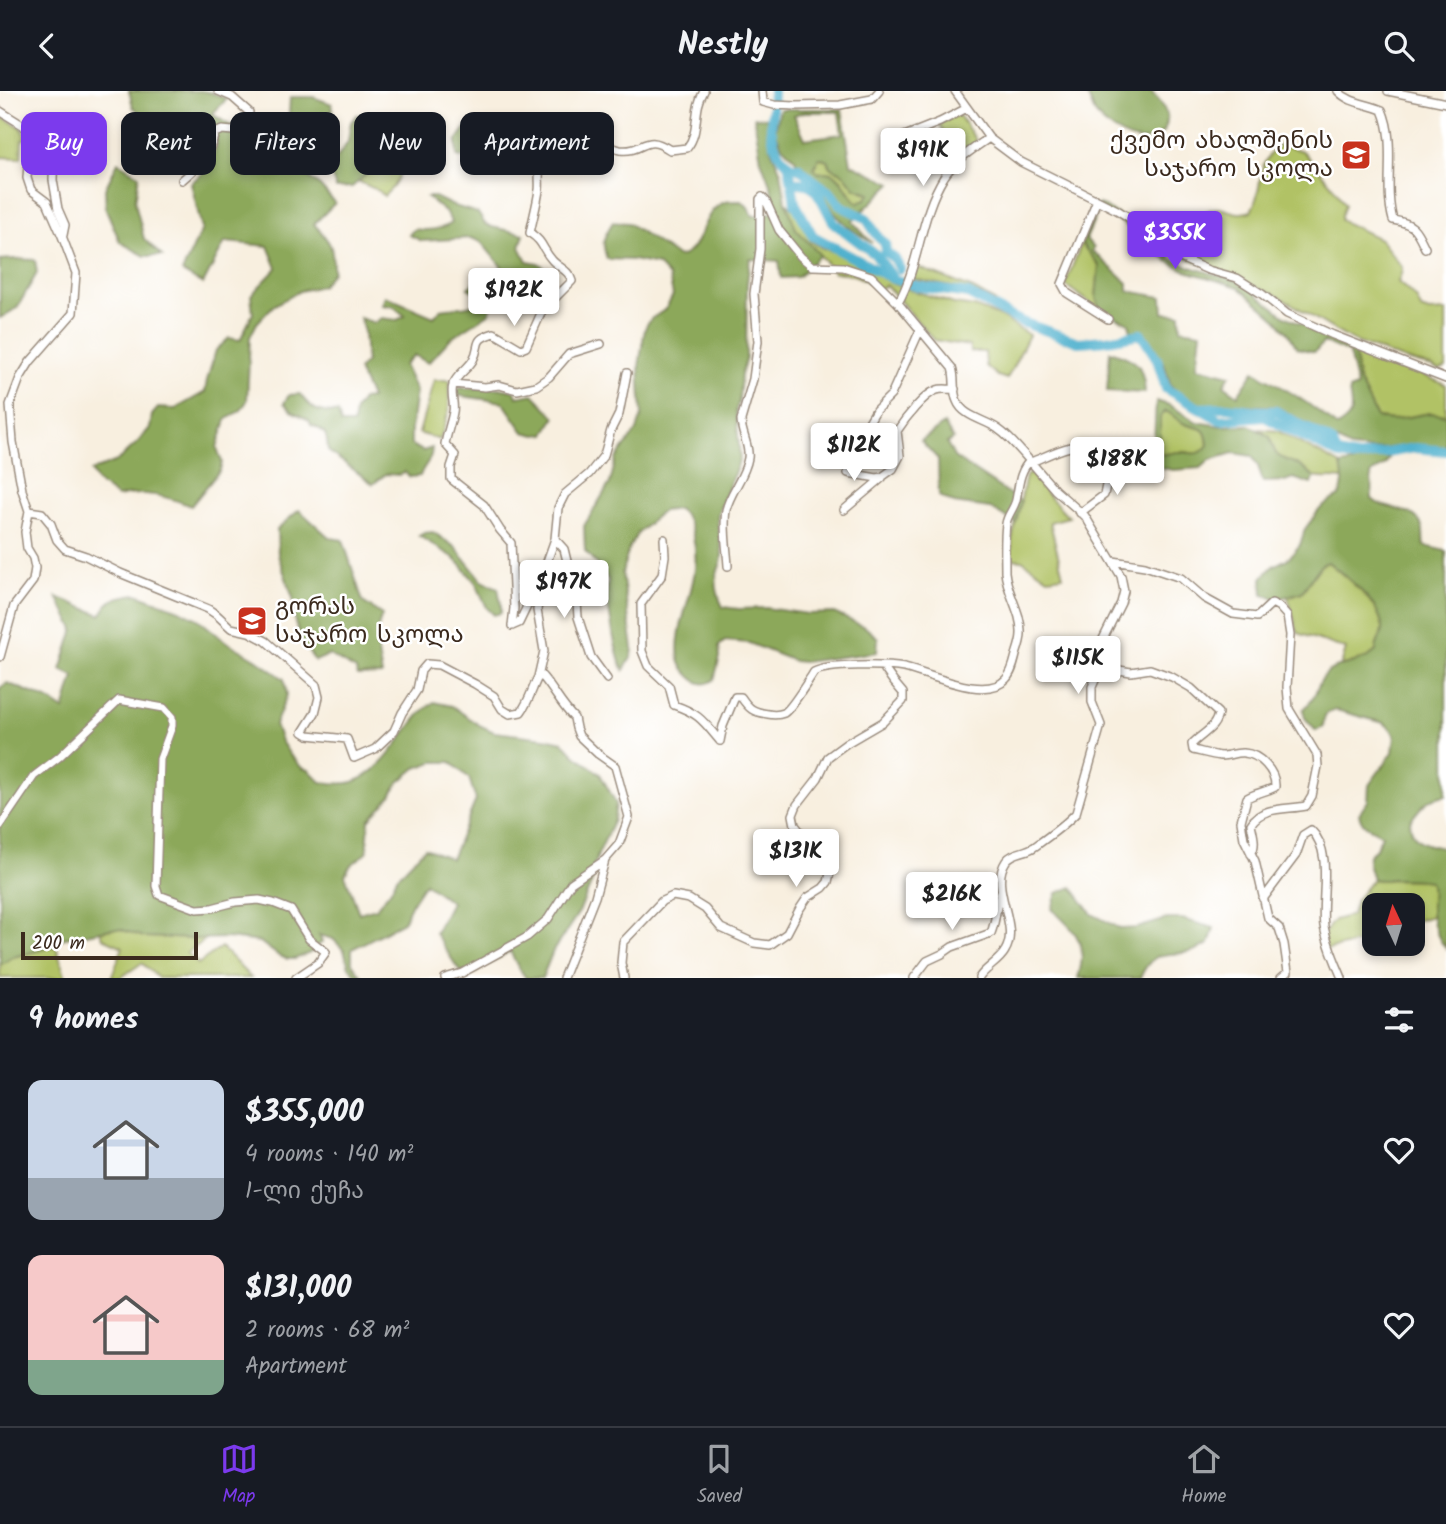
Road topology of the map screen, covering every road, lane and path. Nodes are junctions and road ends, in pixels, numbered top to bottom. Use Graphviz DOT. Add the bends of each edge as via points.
graph roads {
  1 [pos="218,91"];
  2 [pos="704,91"];
  3 [pos="762,91"];
  4 [pos="879,91"];
  5 [pos="955,91"];
  6 [pos="1338,91"];
  7 [pos="1388,91"];
  8 [pos="1446,103"];
  9 [pos="967,108"];
  10 [pos="0,109"];
  11 [pos="989,138"];
  12 [pos="897,139"];
  13 [pos="54,175"];
  14 [pos="181,180"];
  15 [pos="1097,201"];
  16 [pos="62,236"];
  17 [pos="1425,248"];
  18 [pos="898,303"];
  19 [pos="1108,319"];
  20 [pos="920,330"];
  21 [pos="601,344"];
  22 [pos="627,373"];
  23 [pos="1445,377"];
  24 [pos="453,384"];
  25 [pos="955,389"];
  26 [pos="1031,462"];
  27 [pos="882,477"];
  28 [pos="844,510"];
  29 [pos="29,511"];
  30 [pos="1080,513"];
  31 [pos="555,539"];
  32 [pos="664,540"];
  33 [pos="1113,561"];
  34 [pos="728,566"];
  35 [pos="543,573"];
  36 [pos="0,657"];
  37 [pos="883,667"];
  38 [pos="1101,667"];
  39 [pos="538,677"];
  40 [pos="607,679"];
  41 [pos="0,826"];
  42 [pos="1251,854"];
  43 [pos="605,860"];
  44 [pos="1001,890"];
  45 [pos="1263,899"];
  46 [pos="296,978"];
  47 [pos="445,978"];
  48 [pos="563,978"];
  49 [pos="624,978"];
  50 [pos="914,978"];
  51 [pos="979,978"];
  52 [pos="1281,978"];
  53 [pos="1342,978"];
  1 -- 14 [label="street" via="249,112 247,124 215,132 197,168"];
  2 -- 24 [label="street" via="694,137 687,148 670,150 652,141 622,150 610,147 594,132 582,131 548,155 540,169 530,233 572,281 542,311 526,347 521,349 494,333 483,336 473,361"];
  3 -- 4 [label="street" via="763,101 774,106 840,105 872,99"];
  5 -- 9 [label="street"];
  6 -- 17 [label="street" via="1356,103 1382,110 1388,133 1393,220 1416,229"];
  7 -- 8 [label="street"];
  9 -- 11 [label="street"];
  9 -- 12 [label="street"];
  10 -- 16 [label="street" via="24,126 30,140 27,178 31,190 47,202"];
  11 -- 15 [label="street" via="1021,162"];
  11 -- 18 [label="street" via="945,175"];
  13 -- 16 [label="street" via="65,225"];
  15 -- 19 [label="street" via="1062,284 1067,293"];
  15 -- 23 [label="street" via="1133,220 1178,257 1237,278 1287,314"];
  16 -- 29 [label="street" via="76,273 73,313 30,362 10,405 13,442"];
  18 -- 20 [label="street"];
  18 -- 34 [label="street" via="871,276 843,267 812,266 779,230 766,201 760,199 754,294 758,341 741,420 747,463 726,510"];
  20 -- 25 [label="street" via="952,368"];
  20 -- 27 [label="street" via="891,395 859,439 848,473"];
  21 -- 24 [label="street" via="569,354 536,386 517,390"];
  22 -- 31 [label="street" via="604,455 565,494 558,507"];
  24 -- 35 [label="street" via="454,410 445,444 455,454 451,479 484,505 511,543 512,627 519,622"];
  25 -- 26 [label="street" via="965,412 999,429"];
  25 -- 27 [label="street" via="937,390 903,422 897,431 900,456"];
  26 -- 30 [label="street"];
  26 -- 30 [label="street" via="1065,447 1097,448 1112,457 1104,495"];
  26 -- 37 [label="street" via="1020,476 1006,524 1007,586 1021,635 1007,679 998,686 969,687"];
  27 -- 28 [label="street"];
  29 -- 36 [label="street" via="24,532 35,568 33,581 14,606"];
  29 -- 39 [label="street" via="42,513 65,549 208,610 231,628 266,641 316,685 315,713 303,732 347,739 354,758 375,749 394,731 427,664 439,665 475,684 510,714 521,712"];
  30 -- 33 [label="street"];
  31 -- 35 [label="street"];
  31 -- 40 [label="street" via="564,549 591,657"];
  32 -- 37 [label="street" via="662,575 641,604 642,651 648,666 669,686 674,705 694,712 720,741 735,697 756,712 782,714 819,669"];
  33 -- 38 [label="street" via="1124,591 1102,639"];
  33 -- 42 [label="street" via="1181,578 1233,614 1257,617 1272,603 1287,616 1289,709 1315,750 1318,766 1306,806 1255,817"];
  35 -- 39 [label="street" via="537,610 544,651"];
  37 -- 49 [label="street" via="903,693 903,701 883,722 828,757 793,815 794,825 830,873 823,888 807,898 788,933 770,945 754,943 721,928 689,899 673,896 662,901 623,942"];
  38 -- 42 [label="street" via="1131,672 1150,669 1191,688 1218,713 1217,721 1192,744 1193,751 1221,756 1244,753 1257,756 1267,767 1275,787 1247,798 1241,821"];
  38 -- 44 [label="street" via="1092,687 1101,725 1076,813 1031,849 1007,859"];
  39 -- 43 [label="street" via="552,687 575,718 579,736 615,766 629,817 619,844"];
  41 -- 46 [label="street" via="34,776 119,700 164,708 172,717 172,726 160,759 159,895 197,909 259,900 291,910 309,939 326,952"];
  42 -- 45 [label="street"];
  43 -- 47 [label="street" via="571,883 548,919 527,937"];
  43 -- 48 [label="street"];
  44 -- 50 [label="street" via="991,933 927,961"];
  44 -- 51 [label="street" via="1008,943"];
  45 -- 52 [label="street" via="1268,918 1279,928 1284,944 1287,972"];
  45 -- 53 [label="street" via="1296,855 1303,835 1311,830 1320,842 1325,874 1327,940"];
}
